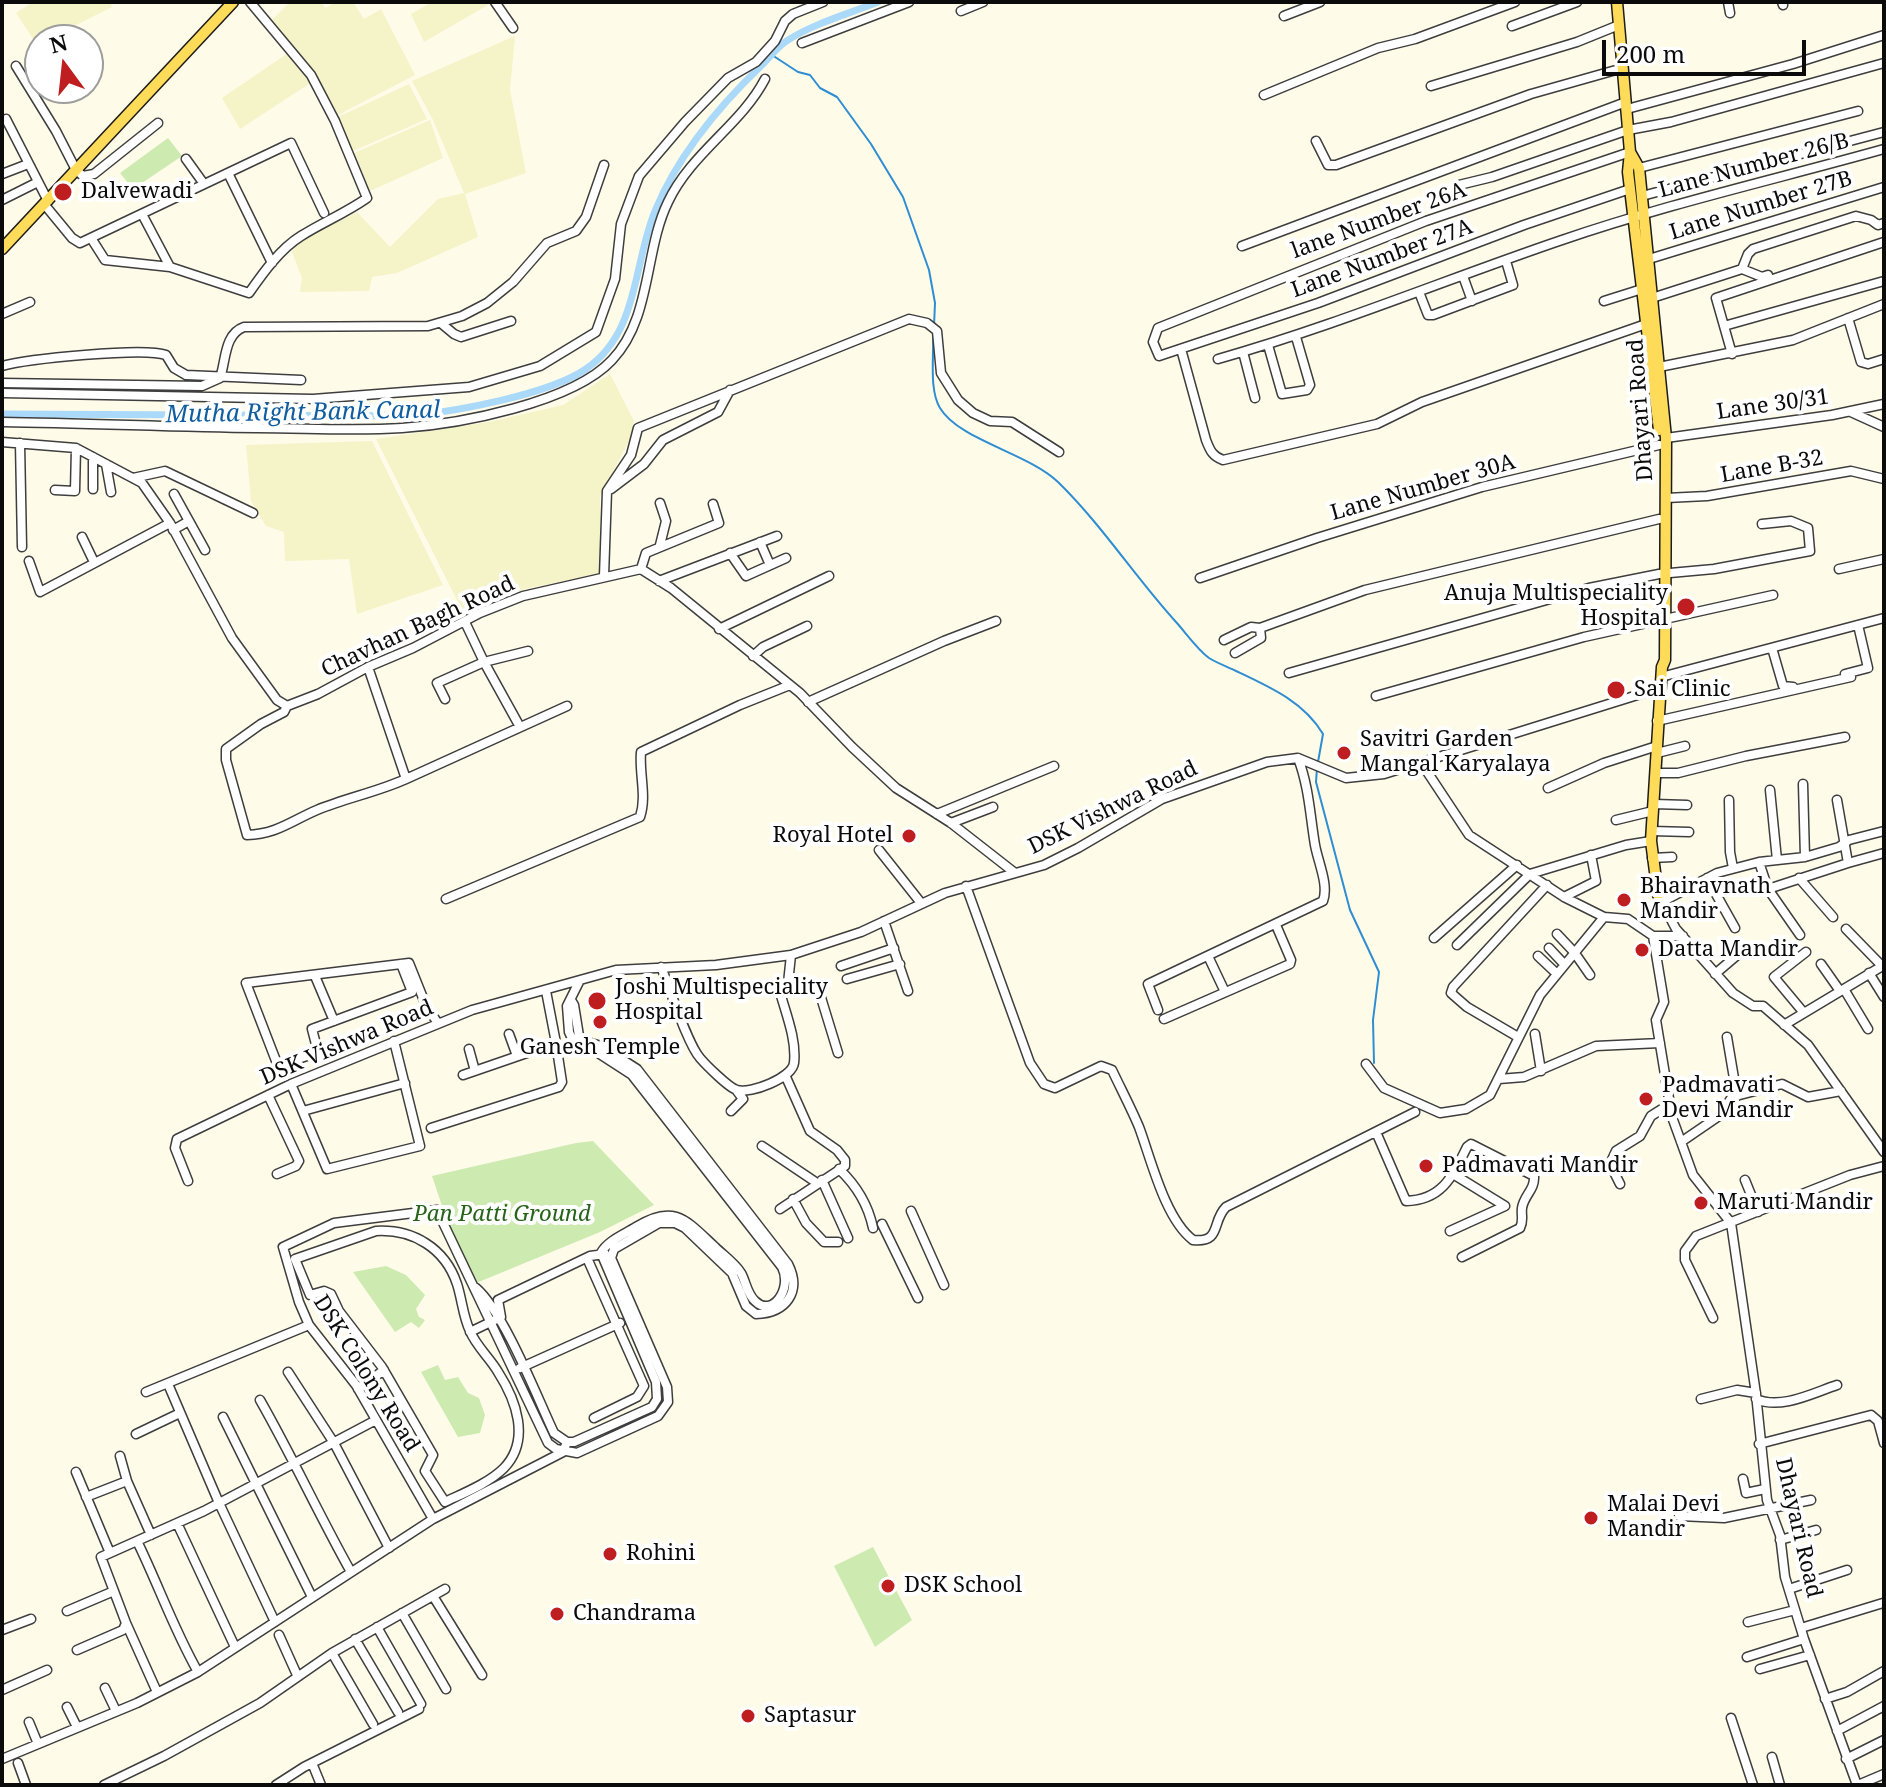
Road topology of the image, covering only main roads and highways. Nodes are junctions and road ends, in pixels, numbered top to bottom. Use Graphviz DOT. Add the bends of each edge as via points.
graph roads {
  1 [pos="233,2"];
  2 [pos="1617,2"];
  3 [pos="1630,152"];
  4 [pos="1639,216"];
  5 [pos="2,248"];
  6 [pos="1650,322"];
  7 [pos="1663,441"];
  8 [pos="1662,574"];
  9 [pos="1659,899"];
  1 -- 5 [label="main road"];
  2 -- 3 [label="main road, Dhayari Road"];
  3 -- 4 [label="main road, Dhayari Road" via="1630,189"];
  3 -- 4 [label="main road, Dhayari Road" via="1639,168"];
  4 -- 6 [label="main road, Dhayari Road" via="1642,289"];
  4 -- 6 [label="main road, Dhayari Road" via="1649,259"];
  6 -- 7 [label="main road, Dhayari Road"];
  7 -- 8 [label="main road, Dhayari Road"];
  7 -- 8 [label="main road, Dhayari Road"];
  8 -- 9 [label="main road, Dhayari Road" via="1651,836"];
}
